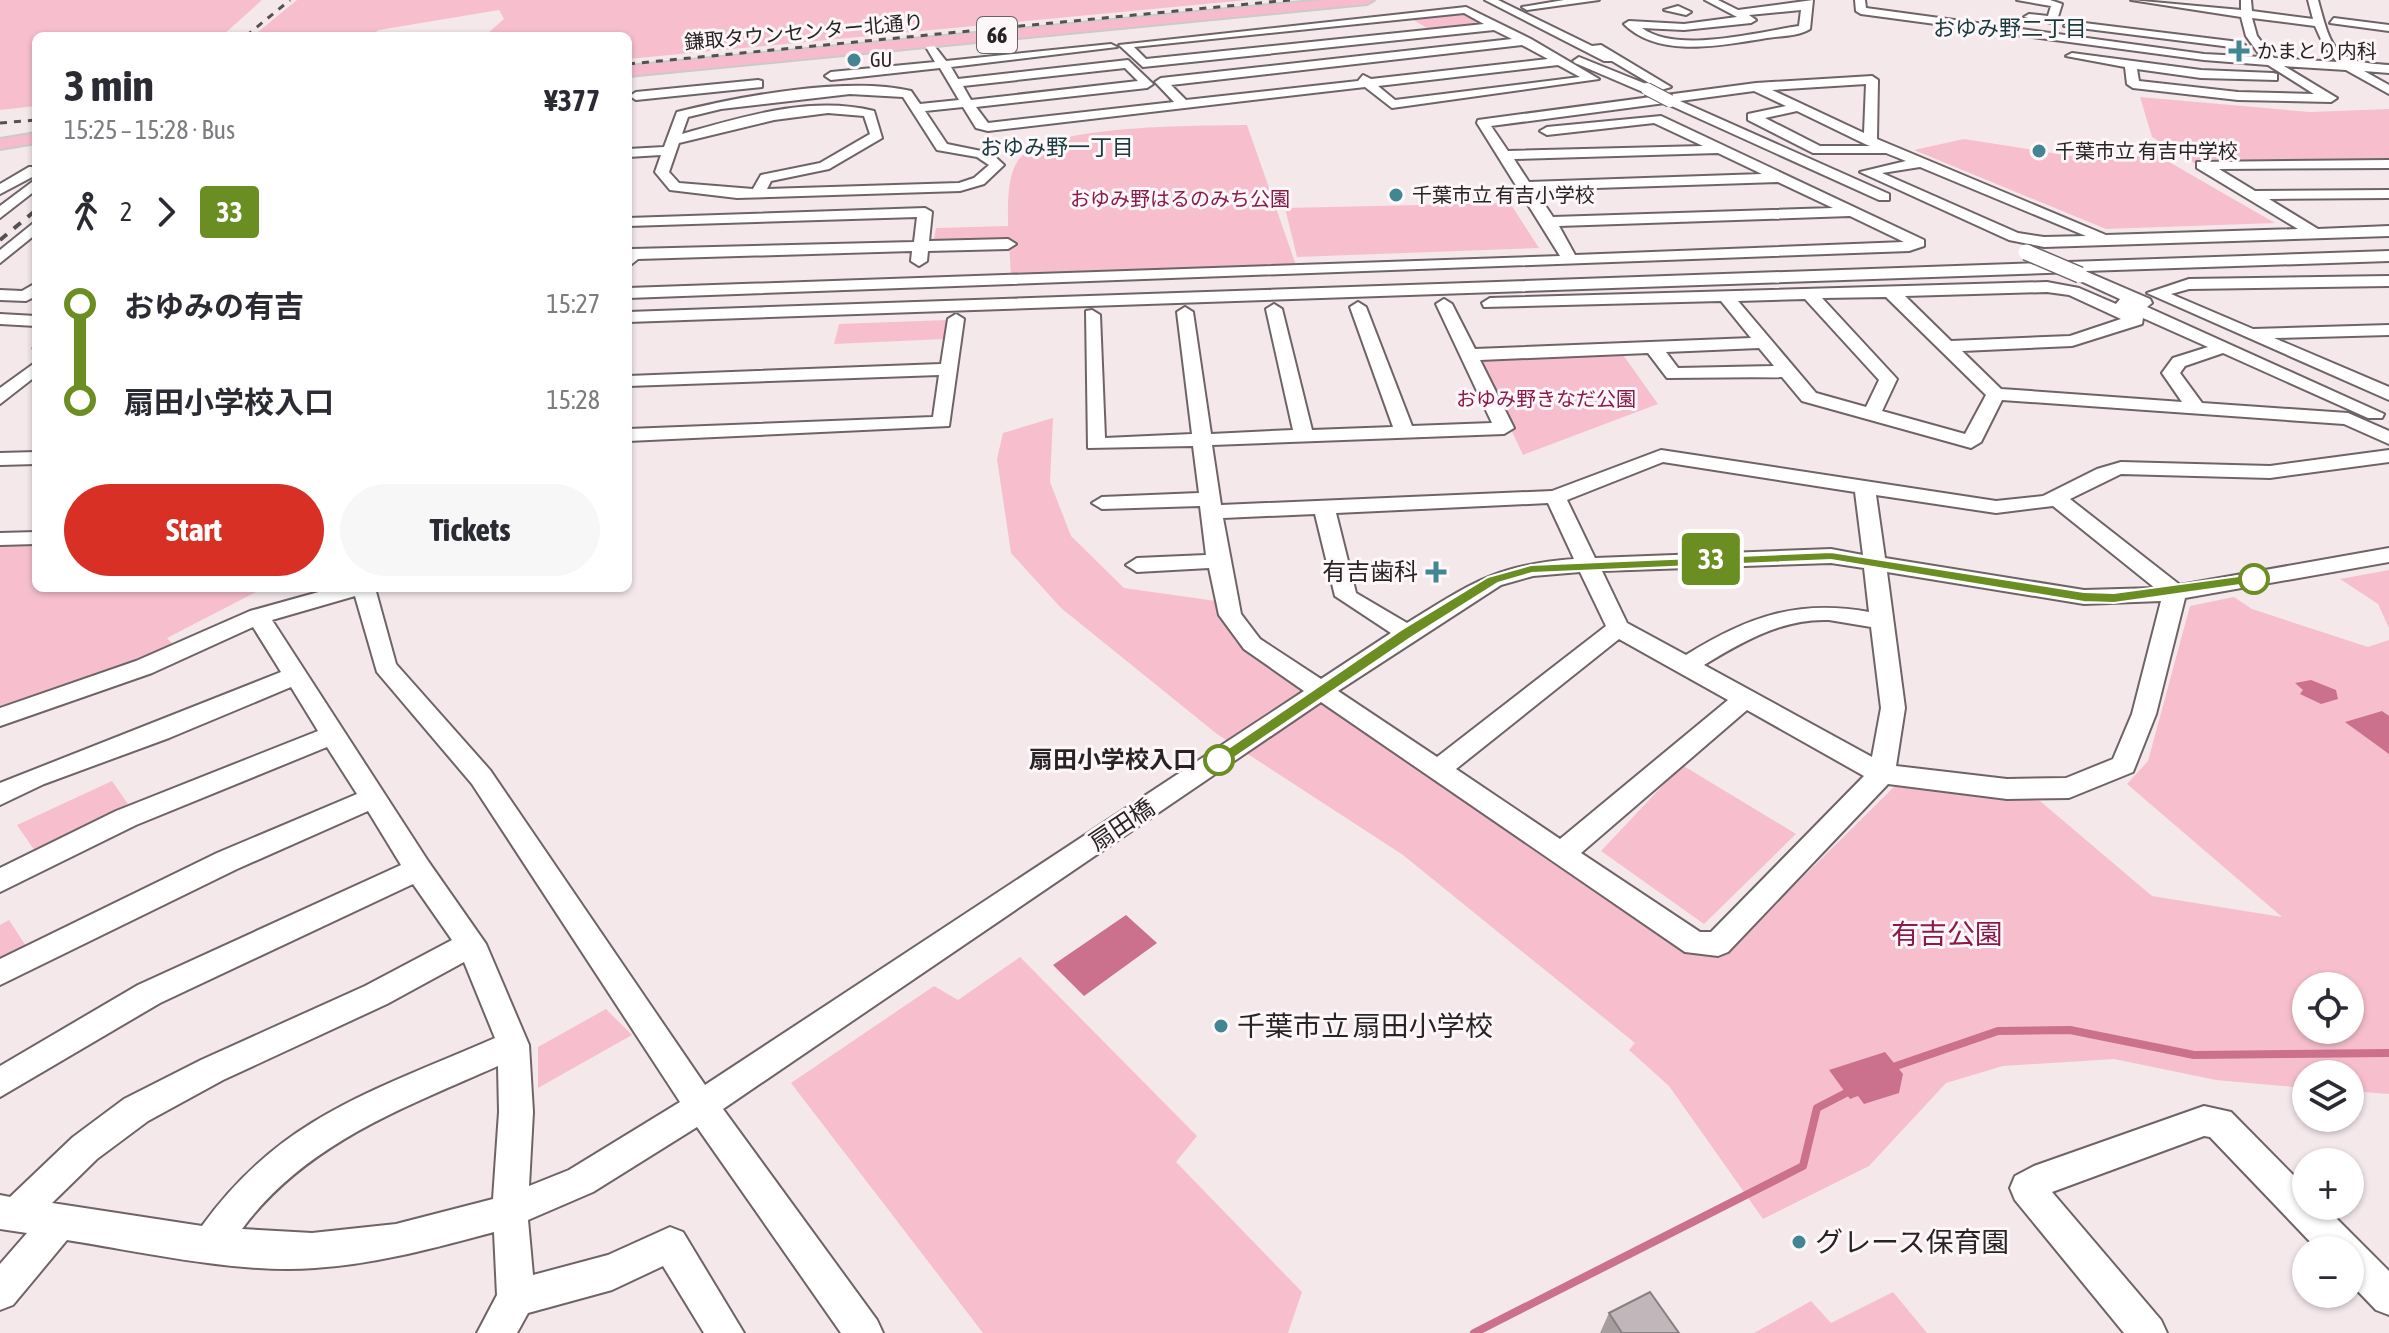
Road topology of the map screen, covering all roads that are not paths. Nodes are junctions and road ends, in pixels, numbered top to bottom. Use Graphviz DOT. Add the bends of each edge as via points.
graph roads {
  1 [pos="1367,0"];
  2 [pos="1463,0"];
  3 [pos="1478,0"];
  4 [pos="1490,0"];
  5 [pos="1506,0"];
  6 [pos="1594,0"];
  7 [pos="1659,0"];
  8 [pos="1710,0"];
  9 [pos="1860,0"];
  10 [pos="2022,0"];
  11 [pos="2136,0"];
  12 [pos="2246,0"];
  13 [pos="2313,0"];
  14 [pos="1808,3"];
  15 [pos="1527,7"];
  16 [pos="1272,9"];
  17 [pos="1678,9"];
  18 [pos="1736,13"];
  19 [pos="2245,14"];
  20 [pos="1750,19"];
  21 [pos="2318,23"];
  22 [pos="1092,26"];
  23 [pos="1496,26"];
  24 [pos="2232,27"];
  25 [pos="1295,28"];
  26 [pos="2389,28"];
  27 [pos="2247,29"];
  28 [pos="1778,32"];
  29 [pos="2018,32"];
  30 [pos="2066,38"];
  31 [pos="1527,41"];
  32 [pos="929,42"];
  33 [pos="1317,45"];
  34 [pos="2254,47"];
  35 [pos="1561,61"];
  36 [pos="2272,61"];
  37 [pos="717,62"];
  38 [pos="1342,62"];
  39 [pos="943,64"];
  40 [pos="2131,65"];
  41 [pos="2347,66"];
  42 [pos="2364,67"];
  43 [pos="2389,69"];
  44 [pos="632,71"];
  45 [pos="1054,72"];
  46 [pos="1016,76"];
  47 [pos="2292,77"];
  48 [pos="810,78"];
  49 [pos="2389,82"];
  50 [pos="954,83"];
  51 [pos="1369,84"];
  52 [pos="724,87"];
  53 [pos="1756,87"];
  54 [pos="1647,89"];
  55 [pos="2389,90"];
  56 [pos="1071,92"];
  57 [pos="1669,95"];
  58 [pos="788,97"];
  59 [pos="1031,97"];
  60 [pos="966,104"];
  61 [pos="1184,105"];
  62 [pos="916,106"];
  63 [pos="1799,107"];
  64 [pos="861,110"];
  65 [pos="795,112"];
  66 [pos="682,115"];
  67 [pos="32,139"];
  68 [pos="1870,141"];
  69 [pos="0,144"];
  70 [pos="672,145"];
  71 [pos="1721,150"];
  72 [pos="1892,150"];
  73 [pos="632,152"];
  74 [pos="1564,153"];
  75 [pos="1503,155"];
  76 [pos="32,161"];
  77 [pos="1923,162"];
  78 [pos="2389,164"];
  79 [pos="1821,169"];
  80 [pos="0,170"];
  81 [pos="32,171"];
  82 [pos="882,171"];
  83 [pos="1785,178"];
  84 [pos="32,186"];
  85 [pos="1523,186"];
  86 [pos="0,190"];
  87 [pos="862,191"];
  88 [pos="758,193"];
  89 [pos="2389,194"];
  90 [pos="2252,195"];
  91 [pos="1857,212"];
  92 [pos="0,214"];
  93 [pos="872,214"];
  94 [pos="648,221"];
  95 [pos="632,222"];
  96 [pos="1549,222"];
  97 [pos="2389,231"];
  98 [pos="2313,232"];
  99 [pos="2108,239"];
  100 [pos="28,240"];
  101 [pos="1008,244"];
  102 [pos="2389,245"];
  103 [pos="921,247"];
  104 [pos="2018,252"];
  105 [pos="632,254"];
  106 [pos="0,258"];
  107 [pos="632,258"];
  108 [pos="2389,259"];
  109 [pos="1570,260"];
  110 [pos="2071,276"];
  111 [pos="1600,279"];
  112 [pos="2389,281"];
  113 [pos="917,283"];
  114 [pos="32,291"];
  115 [pos="1891,292"];
  116 [pos="632,293"];
  117 [pos="0,295"];
  118 [pos="1810,295"];
  119 [pos="1726,297"];
  120 [pos="1444,304"];
  121 [pos="1358,307"];
  122 [pos="632,308"];
  123 [pos="0,309"];
  124 [pos="1274,309"];
  125 [pos="32,310"];
  126 [pos="1185,312"];
  127 [pos="1092,315"];
  128 [pos="632,317"];
  129 [pos="0,319"];
  130 [pos="956,319"];
  131 [pos="32,321"];
  132 [pos="632,330"];
  133 [pos="2389,330"];
  134 [pos="2250,333"];
  135 [pos="1765,343"];
  136 [pos="1947,346"];
  137 [pos="1653,347"];
  138 [pos="2222,348"];
  139 [pos="1469,355"];
  140 [pos="949,369"];
  141 [pos="1788,371"];
  142 [pos="632,381"];
  143 [pos="27,382"];
  144 [pos="2387,392"];
  145 [pos="1996,394"];
  146 [pos="0,398"];
  147 [pos="2195,407"];
  148 [pos="2389,412"];
  149 [pos="1872,413"];
  150 [pos="2389,421"];
  151 [pos="1404,431"];
  152 [pos="632,435"];
  153 [pos="1304,435"];
  154 [pos="2389,438"];
  155 [pos="1202,440"];
  156 [pos="2389,456"];
  157 [pos="32,458"];
  158 [pos="0,459"];
  159 [pos="1865,487"];
  160 [pos="1555,497"];
  161 [pos="2056,498"];
  162 [pos="1102,503"];
  163 [pos="1212,506"];
  164 [pos="1324,507"];
  165 [pos="32,538"];
  166 [pos="0,539"];
  167 [pos="2389,555"];
  168 [pos="1218,561"];
  169 [pos="1875,562"];
  170 [pos="1137,565"];
  171 [pos="1589,565"];
  172 [pos="346,592"];
  173 [pos="362,592"];
  174 [pos="2175,592"];
  175 [pos="258,616"];
  176 [pos="1880,621"];
  177 [pos="1618,628"];
  178 [pos="1407,633"];
  179 [pos="1686,666"];
  180 [pos="297,675"];
  181 [pos="1322,691"];
  182 [pos="1746,698"];
  183 [pos="0,717"];
  184 [pos="334,734"];
  185 [pos="1438,770"];
  186 [pos="1882,774"];
  187 [pos="0,795"];
  188 [pos="373,798"];
  189 [pos="1562,853"];
  190 [pos="418,869"];
  191 [pos="0,881"];
  192 [pos="471,944"];
  193 [pos="0,973"];
  194 [pos="513,1045"];
  195 [pos="0,1083"];
  196 [pos="701,1106"];
  197 [pos="510,1211"];
  198 [pos="8,1213"];
  199 [pos="60,1221"];
  200 [pos="2329,1236"];
  201 [pos="210,1245"];
  202 [pos="2364,1271"];
  203 [pos="0,1292"];
  204 [pos="2389,1297"];
  205 [pos="516,1298"];
  206 [pos="496,1333"];
  207 [pos="725,1333"];
  208 [pos="864,1333"];
  209 [pos="2148,1333"];
  1 -- 16 [label="main road, 鎌取タウンセンター北通り / 66"];
  2 -- 54 [label="street" via="1588,65"];
  3 -- 54 [label="street"];
  4 -- 57 [label="street"];
  5 -- 57 [label="street" via="1625,61"];
  6 -- 15 [label="street"];
  7 -- 17 [label="street"];
  8 -- 18 [label="street"];
  9 -- 29 [label="street" via="1861,11"];
  10 -- 29 [label="street" via="2057,4 2052,20 2021,16"];
  11 -- 19 [label="street"];
  12 -- 19 [label="street"];
  13 -- 21 [label="street"];
  14 -- 18 [label="street"];
  14 -- 28 [label="street" via="1804,29"];
  16 -- 22 [label="main road, 鎌取タウンセンター北通り / 66"];
  16 -- 25 [label="street"];
  18 -- 20 [label="street"];
  19 -- 21 [label="street"];
  19 -- 27 [label="street"];
  20 -- 28 [label="street"];
  20 -- 28 [label="street" via="1684,27 1629,24 1653,39 1689,43"];
  21 -- 41 [label="street" via="2328,48"];
  22 -- 32 [label="main road, 鎌取タウンセンター北通り / 66"];
  22 -- 39 [label="street" via="1111,47"];
  23 -- 25 [label="street" via="1466,10"];
  23 -- 31 [label="street"];
  23 -- 33 [label="street"];
  24 -- 27 [label="street"];
  25 -- 33 [label="street"];
  25 -- 33 [label="street" via="1125,45 1143,63"];
  26 -- 42 [label="street" via="2333,16 2344,48"];
  27 -- 34 [label="street"];
  29 -- 30 [label="street"];
  30 -- 34 [label="street" via="2068,22"];
  30 -- 36 [label="street"];
  30 -- 40 [label="street" via="2061,54"];
  31 -- 35 [label="street"];
  31 -- 38 [label="street"];
  32 -- 37 [label="main road, 鎌取タウンセンター北通り / 66"];
  32 -- 39 [label="street"];
  33 -- 38 [label="street"];
  34 -- 36 [label="street"];
  35 -- 51 [label="street"];
  35 -- 51 [label="street" via="1593,79 1392,104"];
  36 -- 41 [label="street"];
  36 -- 47 [label="street"];
  37 -- 44 [label="main road, 鎌取タウンセンター北通り / 66"];
  37 -- 52 [label="street"];
  38 -- 51 [label="street"];
  38 -- 61 [label="street" via="1161,82"];
  39 -- 48 [label="street"];
  39 -- 50 [label="street"];
  40 -- 47 [label="street"];
  40 -- 47 [label="street" via="2133,84 2238,96 2331,98"];
  41 -- 42 [label="street"];
  41 -- 55 [label="street"];
  42 -- 43 [label="street"];
  42 -- 49 [label="street"];
  45 -- 46 [label="street"];
  45 -- 56 [label="street"];
  45 -- 56 [label="street" via="1128,64 1147,84"];
  46 -- 50 [label="street"];
  46 -- 59 [label="street"];
  50 -- 60 [label="street"];
  51 -- 61 [label="street"];
  52 -- 58 [label="street" via="766,83"];
  52 -- 66 [label="street" via="639,101 671,103"];
  53 -- 63 [label="street"];
  53 -- 68 [label="street" via="1872,80"];
  53 -- 75 [label="street" via="1483,123"];
  54 -- 57 [label="street, bridge"];
  56 -- 59 [label="street"];
  57 -- 79 [label="street"];
  57 -- 104 [label="street"];
  58 -- 62 [label="street" via="889,90 907,94"];
  58 -- 65 [label="street"];
  58 -- 66 [label="street"];
  59 -- 60 [label="street"];
  60 -- 61 [label="street" via="988,127"];
  60 -- 62 [label="street"];
  62 -- 64 [label="street"];
  62 -- 87 [label="street" via="942,147 982,155 997,165 979,181 960,187"];
  63 -- 68 [label="street"];
  63 -- 72 [label="street" via="1753,117 1818,150"];
  64 -- 65 [label="street"];
  64 -- 88 [label="street" via="869,114 877,135 824,166 766,178"];
  65 -- 70 [label="street"];
  66 -- 70 [label="street"];
  67 -- 69 [label="main road"];
  68 -- 72 [label="street"];
  70 -- 73 [label="street"];
  70 -- 88 [label="street" via="662,172 675,187 702,193"];
  71 -- 74 [label="street"];
  71 -- 74 [label="street" via="1656,119 1547,131"];
  71 -- 83 [label="street"];
  72 -- 77 [label="street"];
  74 -- 75 [label="street"];
  75 -- 85 [label="street"];
  76 -- 80 [label="street"];
  77 -- 99 [label="street"];
  77 -- 99 [label="street" via="1867,172 2014,237 2044,242"];
  78 -- 90 [label="street" via="2202,165"];
  79 -- 83 [label="street"];
  79 -- 104 [label="street"];
  81 -- 86 [label="street"];
  82 -- 87 [label="street"];
  83 -- 85 [label="street"];
  83 -- 91 [label="street"];
  84 -- 92 [label="street"];
  85 -- 96 [label="street"];
  87 -- 88 [label="street"];
  87 -- 93 [label="street"];
  89 -- 90 [label="street"];
  90 -- 98 [label="street"];
  91 -- 96 [label="street"];
  91 -- 109 [label="street" via="1919,243"];
  93 -- 94 [label="street"];
  93 -- 103 [label="street" via="925,212"];
  94 -- 95 [label="street"];
  94 -- 105 [label="street"];
  96 -- 109 [label="street"];
  97 -- 98 [label="street"];
  98 -- 99 [label="street"];
  100 -- 106 [label="street"];
  101 -- 103 [label="street"];
  102 -- 104 [label="street"];
  102 -- 111 [label="street"];
  103 -- 107 [label="street"];
  103 -- 113 [label="street"];
  104 -- 110 [label="street"];
  104 -- 111 [label="street" via="1625,266"];
  108 -- 110 [label="street"];
  108 -- 111 [label="street"];
  109 -- 113 [label="street"];
  110 -- 111 [label="street" via="1641,288"];
  110 -- 138 [label="street"];
  110 -- 148 [label="street"];
  111 -- 122 [label="street"];
  111 -- 128 [label="street"];
  112 -- 134 [label="street" via="2189,284 2155,293"];
  113 -- 116 [label="street"];
  114 -- 117 [label="street" via="26,296"];
  115 -- 118 [label="street"];
  115 -- 136 [label="street"];
  115 -- 136 [label="street" via="2047,287 2073,291 2136,320 2072,341"];
  118 -- 119 [label="street"];
  118 -- 149 [label="street" via="1888,379"];
  119 -- 120 [label="street"];
  119 -- 135 [label="street"];
  120 -- 121 [label="street"];
  120 -- 139 [label="street"];
  121 -- 124 [label="street"];
  121 -- 151 [label="street"];
  123 -- 125 [label="street"];
  124 -- 126 [label="street"];
  124 -- 153 [label="street"];
  126 -- 127 [label="street"];
  126 -- 155 [label="street"];
  127 -- 130 [label="street"];
  127 -- 155 [label="street" via="1095,444"];
  129 -- 131 [label="street"];
  130 -- 132 [label="street"];
  130 -- 140 [label="street"];
  133 -- 134 [label="street"];
  134 -- 144 [label="street"];
  135 -- 137 [label="street"];
  135 -- 141 [label="street"];
  136 -- 145 [label="street"];
  137 -- 139 [label="street"];
  137 -- 141 [label="street" via="1673,374"];
  138 -- 147 [label="street" via="2179,362 2171,373"];
  138 -- 150 [label="street"];
  139 -- 151 [label="street" via="1504,428"];
  140 -- 142 [label="street"];
  140 -- 152 [label="street" via="942,422"];
  141 -- 149 [label="street" via="1809,397"];
  143 -- 146 [label="street"];
  145 -- 147 [label="street"];
  145 -- 149 [label="street" via="1971,442"];
  147 -- 154 [label="street" via="2348,419"];
  151 -- 153 [label="street"];
  153 -- 155 [label="street"];
  155 -- 163 [label="street"];
  156 -- 161 [label="street" via="2270,472 2121,468 2100,472"];
  157 -- 158 [label="street"];
  159 -- 160 [label="street" via="1661,456"];
  159 -- 161 [label="street" via="1996,507"];
  159 -- 169 [label="street"];
  160 -- 164 [label="street"];
  160 -- 171 [label="street"];
  161 -- 174 [label="street"];
  162 -- 163 [label="street"];
  163 -- 164 [label="street"];
  163 -- 168 [label="street"];
  164 -- 178 [label="street" via="1346,596"];
  165 -- 166 [label="street"];
  167 -- 174 [label="street, 扇田橋"];
  168 -- 170 [label="street"];
  168 -- 181 [label="street" via="1230,615 1239,630"];
  169 -- 171 [label="street, 扇田橋" via="1808,555"];
  169 -- 174 [label="street, 扇田橋" via="2084,597"];
  169 -- 176 [label="street"];
  171 -- 177 [label="street"];
  171 -- 178 [label="street, 扇田橋" via="1531,569 1493,580"];
  172 -- 175 [label="street"];
  173 -- 196 [label="street" via="385,666 481,777"];
  174 -- 186 [label="street" via="2144,714 2124,765 2069,788 2007,789"];
  175 -- 180 [label="street"];
  175 -- 183 [label="street" via="144,667"];
  176 -- 179 [label="street" via="1829,613 1798,615 1727,639"];
  176 -- 186 [label="street" via="1893,708"];
  177 -- 179 [label="street"];
  177 -- 185 [label="street"];
  178 -- 181 [label="street, 扇田橋"];
  179 -- 182 [label="street"];
  180 -- 184 [label="street"];
  180 -- 187 [label="street"];
  181 -- 185 [label="street"];
  181 -- 196 [label="street, 扇田橋"];
  182 -- 186 [label="street"];
  182 -- 189 [label="street"];
  184 -- 188 [label="street"];
  184 -- 191 [label="street" via="126,818"];
  185 -- 189 [label="street"];
  186 -- 189 [label="street" via="1718,944 1695,944"];
  188 -- 190 [label="street"];
  188 -- 193 [label="street" via="227,861"];
  190 -- 192 [label="street"];
  190 -- 195 [label="street" via="149,994"];
  192 -- 194 [label="street"];
  192 -- 198 [label="street" via="136,1110"];
  194 -- 197 [label="street" via="516,1112"];
  194 -- 201 [label="street" via="339,1125 279,1164 235,1209"];
  196 -- 197 [label="street, 扇田橋" via="581,1181"];
  196 -- 208 [label="street"];
  197 -- 201 [label="street, 扇田橋" via="396,1241 312,1251"];
  197 -- 205 [label="street"];
  198 -- 199 [label="street, 扇田橋"];
  199 -- 201 [label="street, 扇田橋"];
  199 -- 203 [label="street"];
  200 -- 209 [label="street" via="2219,1123 2204,1121 2027,1188"];
  202 -- 204 [label="street"];
  205 -- 206 [label="street"];
  205 -- 207 [label="street" via="612,1272 670,1244"];
}
